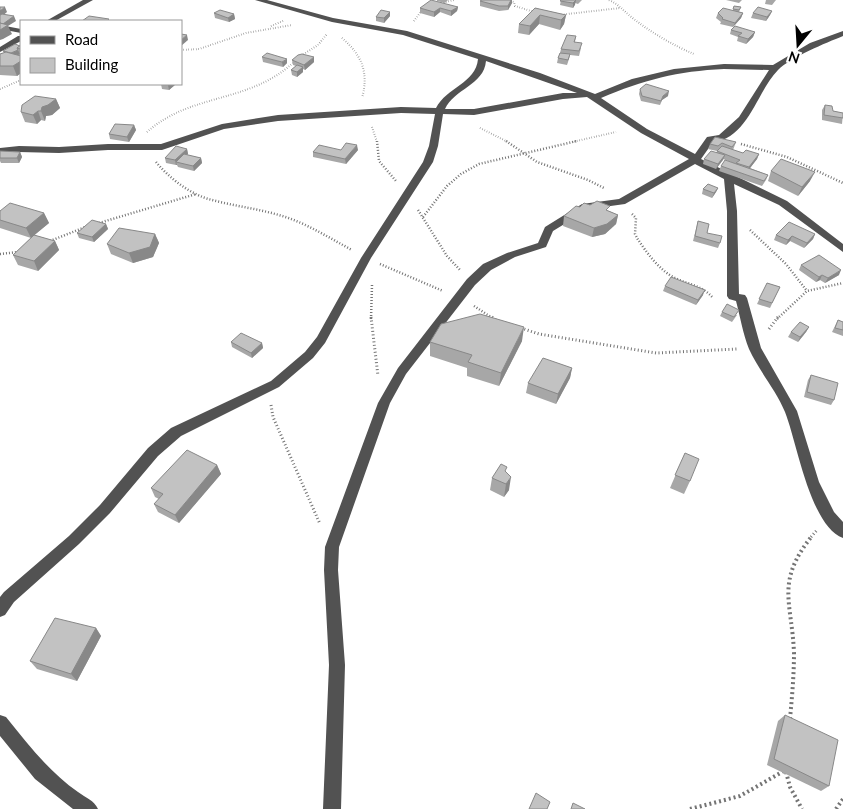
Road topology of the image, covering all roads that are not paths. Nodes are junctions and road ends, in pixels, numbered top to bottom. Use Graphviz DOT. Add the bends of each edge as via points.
graph roads {
  1 [pos="89,0"];
  2 [pos="259,0"];
  3 [pos="52,20"];
  4 [pos="0,27"];
  5 [pos="20,31"];
  6 [pos="843,33"];
  7 [pos="20,39"];
  8 [pos="0,50"];
  9 [pos="482,58"];
  10 [pos="775,68"];
  11 [pos="593,96"];
  12 [pos="445,112"];
  13 [pos="0,152"];
  14 [pos="696,159"];
  15 [pos="729,177"];
  16 [pos="843,249"];
  17 [pos="843,532"];
  18 [pos="0,610"];
  19 [pos="0,723"];
  20 [pos="89,809"];
  21 [pos="332,809"];
  1 -- 3 [label="street"];
  2 -- 9 [label="street" via="332,20 404,34"];
  4 -- 5 [label="street"];
  6 -- 10 [label="street" via="813,45"];
  7 -- 8 [label="street"];
  9 -- 11 [label="street"];
  9 -- 12 [label="street" via="482,69 446,100"];
  10 -- 11 [label="street" via="732,66 672,71"];
  10 -- 14 [label="street" via="742,119 722,138 710,139"];
  11 -- 12 [label="street" via="563,96 481,111"];
  11 -- 14 [label="street" via="644,131"];
  12 -- 13 [label="street" via="401,110 248,122 162,147"];
  12 -- 18 [label="street" via="428,162 321,340 298,366 275,384 176,432 153,452 105,509 9,597"];
  14 -- 15 [label="street"];
  14 -- 21 [label="street" via="622,202 586,206 549,229 542,245 487,267 471,282 402,371 384,403 332,547 337,665"];
  15 -- 16 [label="street" via="783,203"];
  15 -- 17 [label="street" via="733,296 741,298 755,348 791,411 812,483 829,516"];
  19 -- 20 [label="street" via="41,773"];
}
